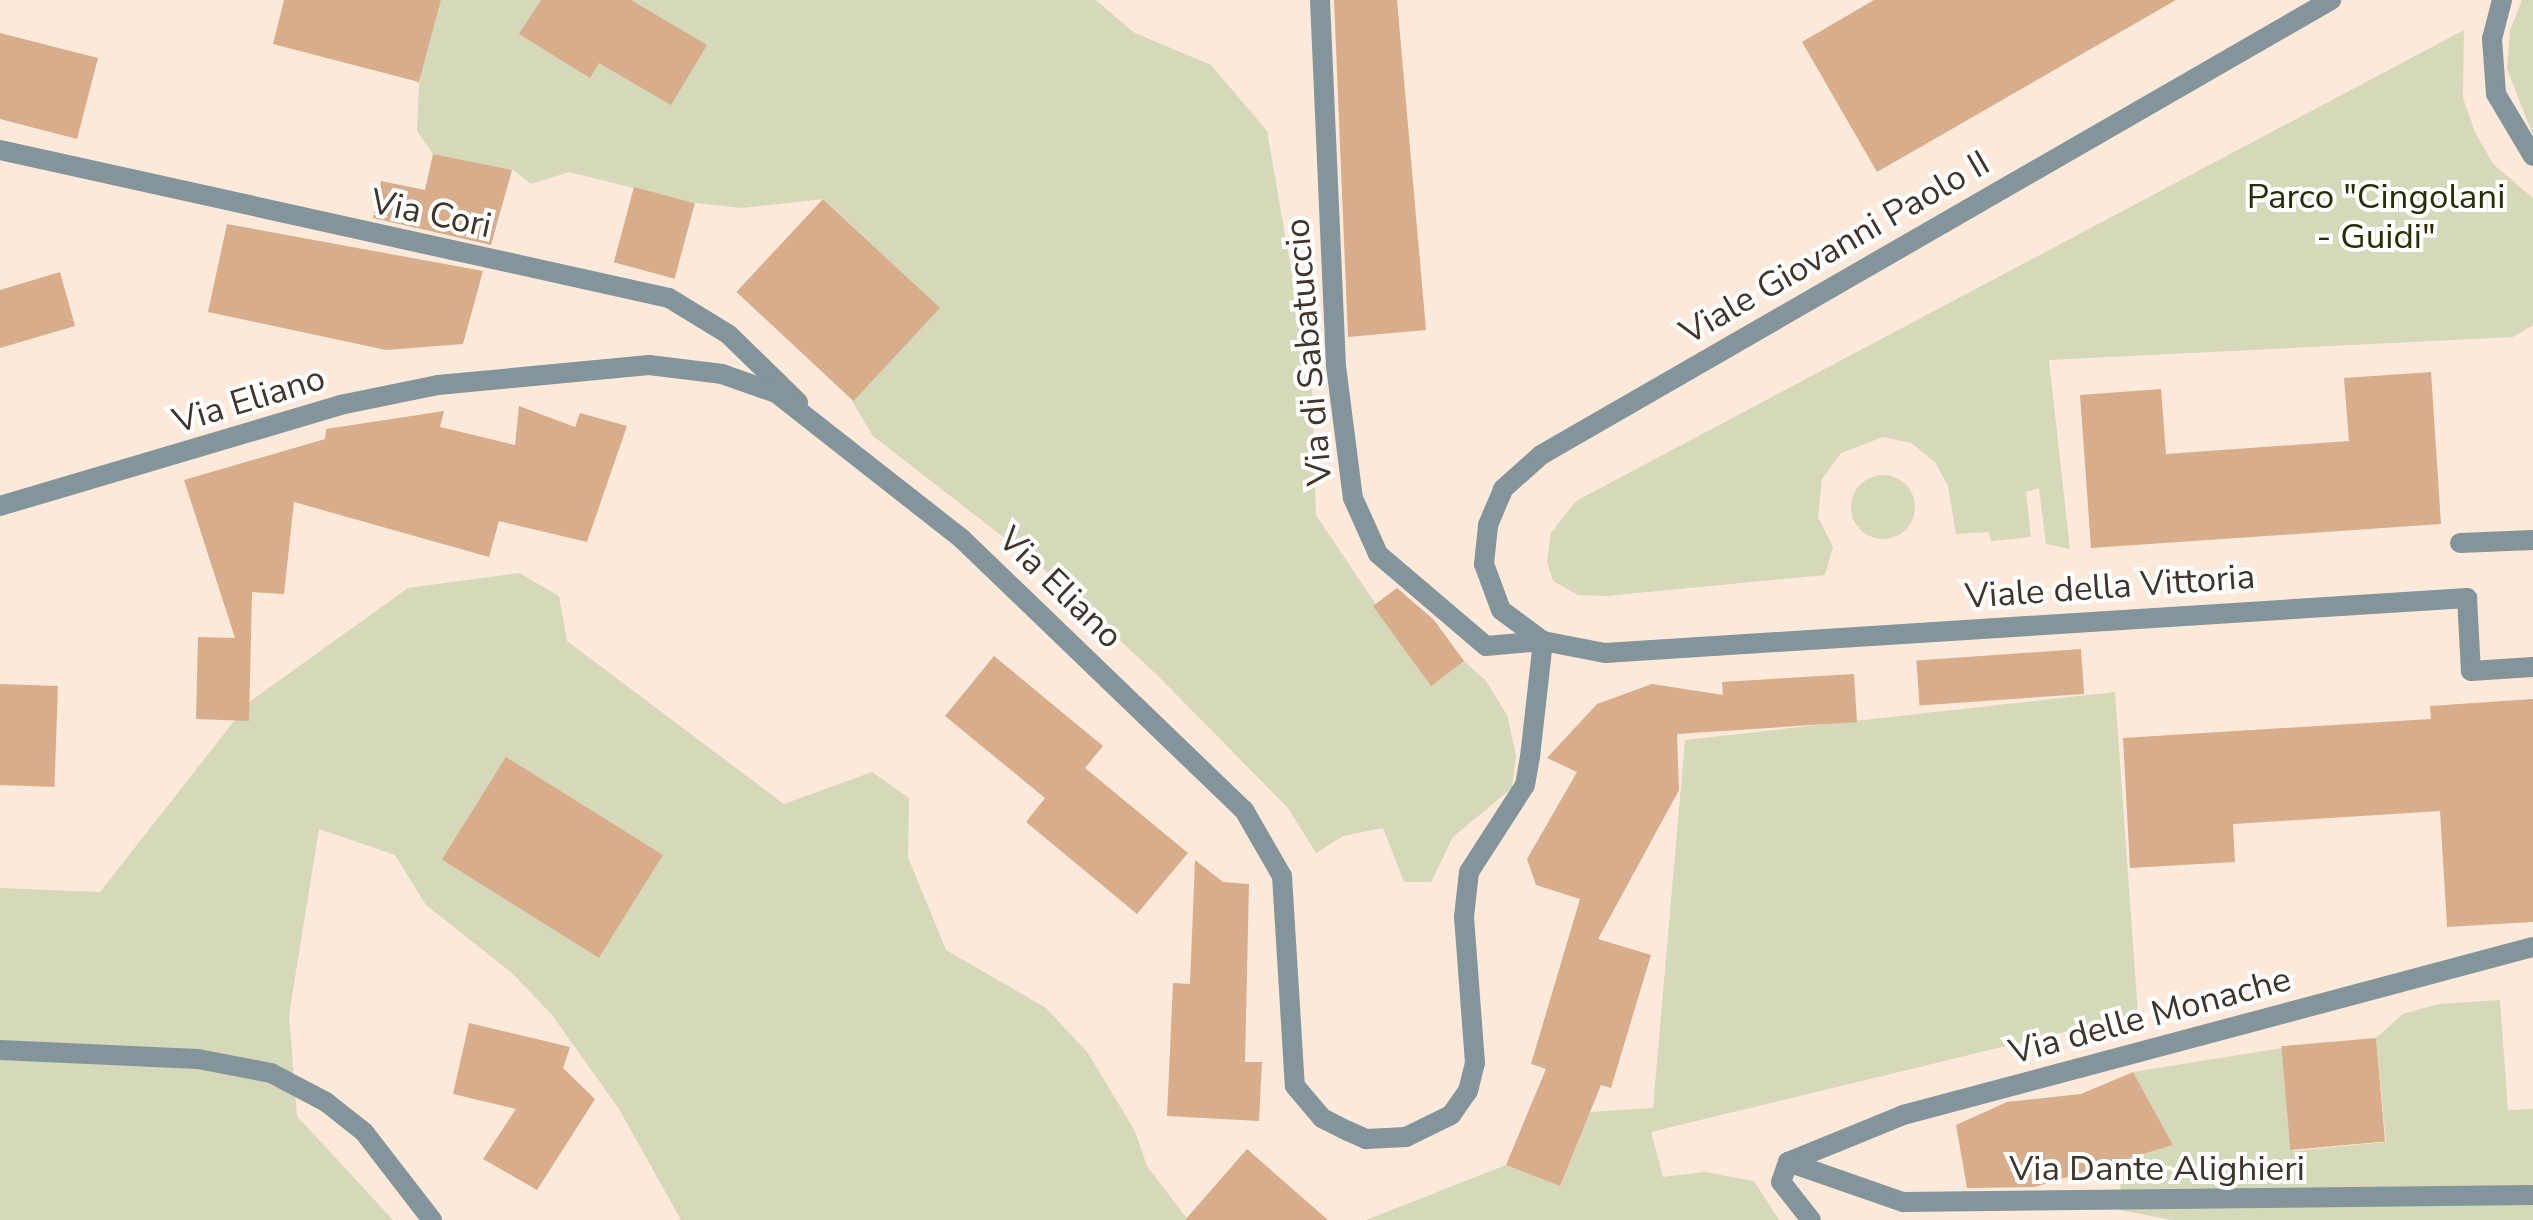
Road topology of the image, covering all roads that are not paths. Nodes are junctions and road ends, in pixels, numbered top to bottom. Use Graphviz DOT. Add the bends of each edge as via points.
graph roads {
  1 [pos="1320,0"];
  2 [pos="2331,0"];
  3 [pos="2498,0"];
  4 [pos="0,150"];
  5 [pos="2533,156"];
  6 [pos="810,414"];
  7 [pos="0,506"];
  8 [pos="2533,540"];
  9 [pos="2460,543"];
  10 [pos="1543,641"];
  11 [pos="2533,667"];
  12 [pos="2533,947"];
  13 [pos="0,1050"];
  14 [pos="1788,1162"];
  15 [pos="2533,1196"];
  16 [pos="432,1220"];
  17 [pos="1811,1220"];
  1 -- 10 [label="street, Via di Sabatuccio" via="1336,366 1354,498 1378,554 1486,646"];
  2 -- 10 [label="street, Viale Giovanni Paolo II" via="1528,465 1503,489 1484,546 1492,595 1511,621"];
  3 -- 5 [label="street" via="2492,39 2496,94"];
  4 -- 6 [label="street, Via Cori" via="668,298 728,334"];
  6 -- 7 [label="street, Via Eliano" via="750,382 697,369 610,366 499,377 340,405"];
  6 -- 10 [label="street, Via Eliano" via="962,539 1244,810 1282,876 1295,1086 1322,1118 1366,1139 1406,1138 1451,1116 1468,1091 1475,1062 1464,917 1469,872 1524,785"];
  8 -- 9 [label="street"];
  10 -- 11 [label="street, Viale della Vittoria" via="1591,652 2467,598 2471,671"];
  12 -- 14 [label="street, Via delle Monache" via="1902,1116"];
  13 -- 16 [label="street" via="198,1059 271,1073 364,1132"];
  14 -- 15 [label="street, Via Dante Alighieri" via="1904,1202"];
  14 -- 17 [label="street" via="1781,1182"];
}
